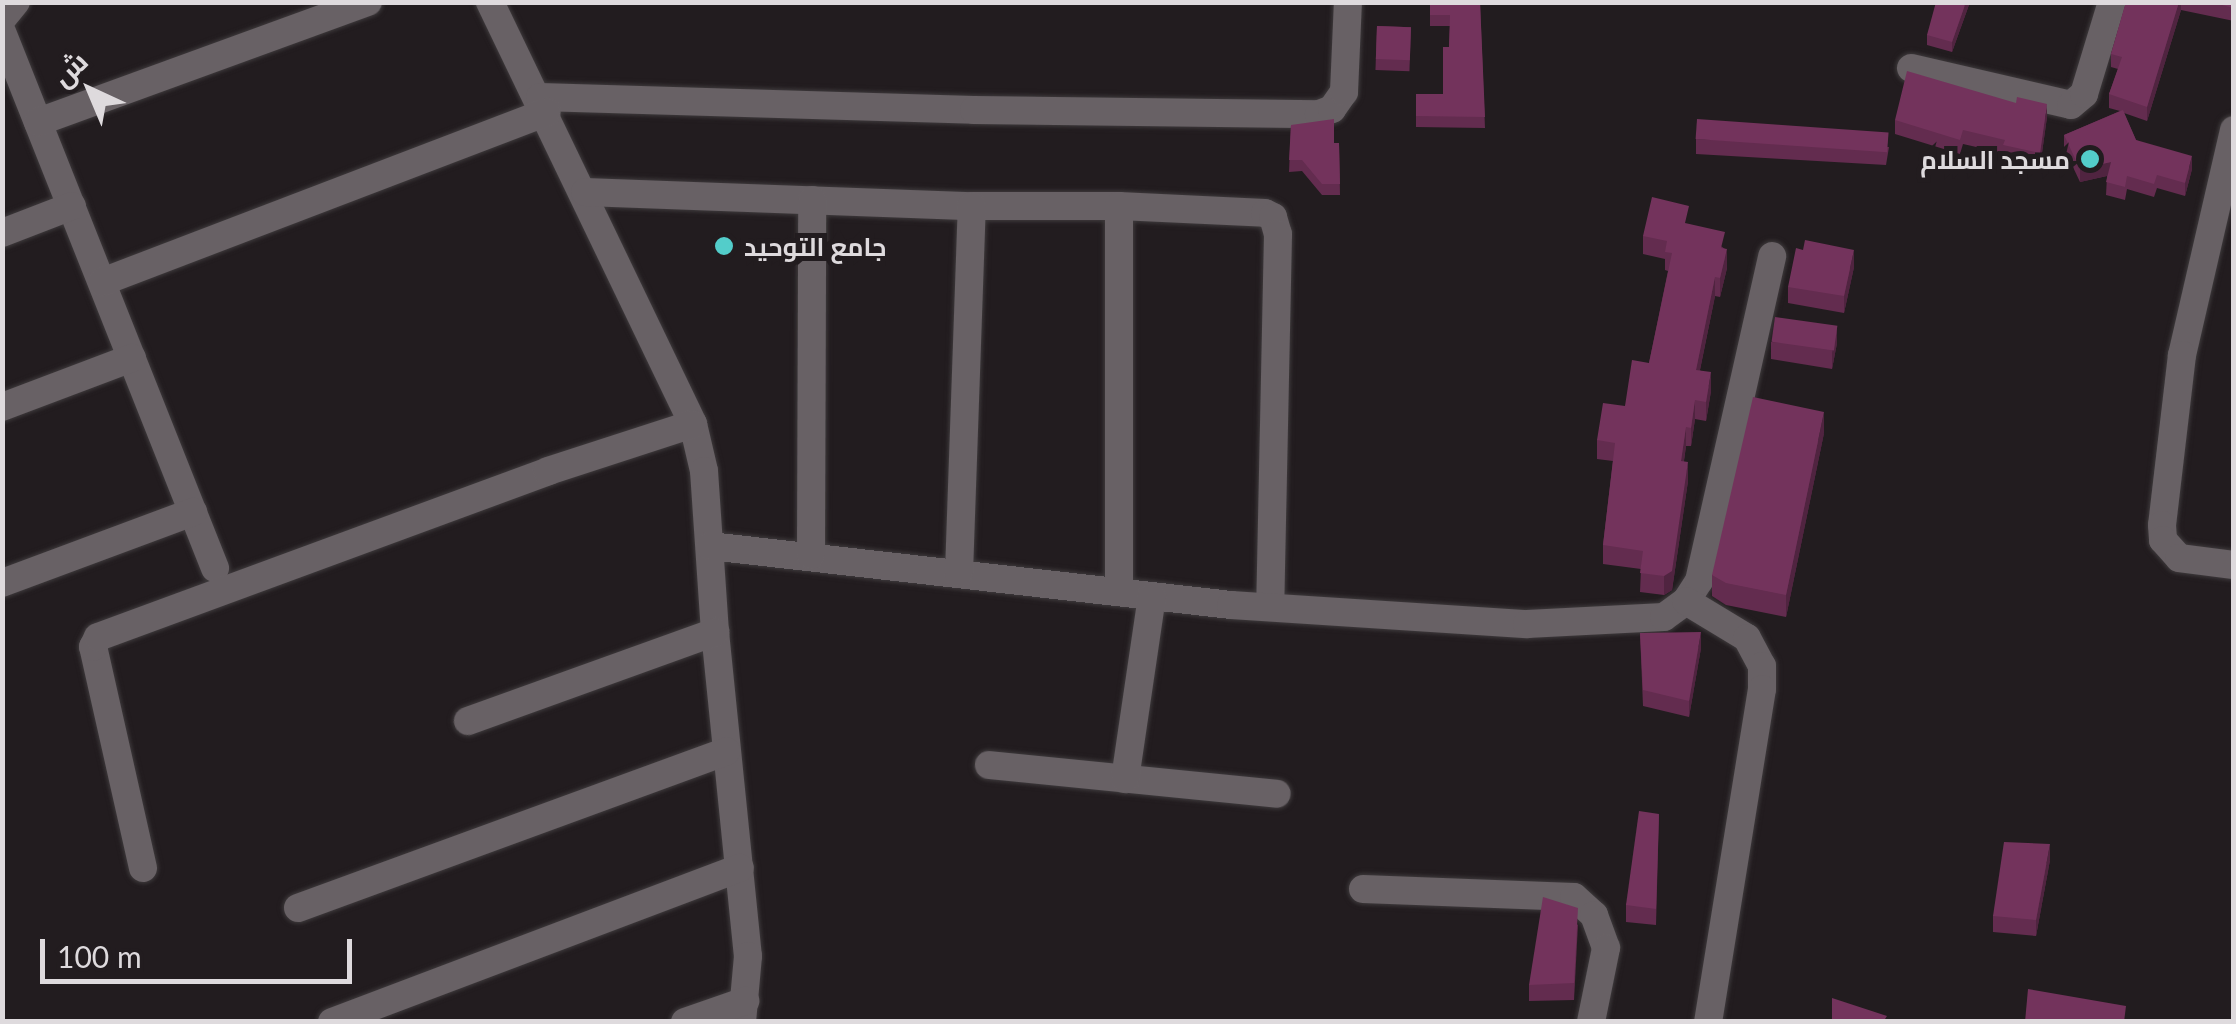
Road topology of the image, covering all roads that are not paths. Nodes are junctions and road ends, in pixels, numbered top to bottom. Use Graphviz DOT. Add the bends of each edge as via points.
graph roads {
  1 [pos="16,2"];
  2 [pos="368,2"];
  3 [pos="490,2"];
  4 [pos="1348,2"];
  5 [pos="2112,2"];
  6 [pos="2,19"];
  7 [pos="2,32"];
  8 [pos="1911,68"];
  9 [pos="543,105"];
  10 [pos="38,122"];
  11 [pos="2234,130"];
  12 [pos="584,192"];
  13 [pos="812,200"];
  14 [pos="72,206"];
  15 [pos="972,206"];
  16 [pos="1119,206"];
  17 [pos="2,233"];
  18 [pos="1772,256"];
  19 [pos="102,282"];
  20 [pos="132,358"];
  21 [pos="2,406"];
  22 [pos="693,424"];
  23 [pos="193,512"];
  24 [pos="710,546"];
  25 [pos="810,556"];
  26 [pos="2234,565"];
  27 [pos="215,568"];
  28 [pos="960,573"];
  29 [pos="2,583"];
  30 [pos="1119,591"];
  31 [pos="1152,597"];
  32 [pos="1686,602"];
  33 [pos="1270,608"];
  34 [pos="714,632"];
  35 [pos="468,721"];
  36 [pos="726,751"];
  37 [pos="990,765"];
  38 [pos="1125,779"];
  39 [pos="1277,794"];
  40 [pos="143,868"];
  41 [pos="740,868"];
  42 [pos="1363,889"];
  43 [pos="298,908"];
  44 [pos="744,1011"];
  45 [pos="332,1022"];
  46 [pos="685,1022"];
  47 [pos="1591,1022"];
  48 [pos="1708,1022"];
  1 -- 6 [label="street"];
  2 -- 10 [label="street"];
  3 -- 9 [label="street"];
  4 -- 9 [label="street" via="1344,92 1332,110 1319,114"];
  5 -- 8 [label="street" via="2084,94 2071,105"];
  7 -- 10 [label="street"];
  9 -- 12 [label="street"];
  9 -- 19 [label="street"];
  10 -- 14 [label="street"];
  11 -- 26 [label="street" via="2188,321 2162,525 2163,540 2178,558"];
  12 -- 13 [label="street"];
  12 -- 22 [label="street"];
  13 -- 15 [label="street"];
  13 -- 25 [label="street"];
  14 -- 17 [label="street"];
  14 -- 19 [label="street"];
  15 -- 16 [label="street"];
  15 -- 28 [label="street"];
  16 -- 30 [label="street"];
  16 -- 33 [label="street" via="1265,213 1278,225"];
  18 -- 32 [label="street" via="1699,581"];
  19 -- 20 [label="street"];
  20 -- 21 [label="street"];
  20 -- 23 [label="street"];
  22 -- 24 [label="street"];
  22 -- 40 [label="street" via="98,636 93,647"];
  23 -- 27 [label="street"];
  23 -- 29 [label="street"];
  24 -- 25 [label="street"];
  24 -- 34 [label="street"];
  25 -- 28 [label="street"];
  28 -- 30 [label="street"];
  30 -- 31 [label="street"];
  31 -- 33 [label="street"];
  31 -- 38 [label="street"];
  32 -- 33 [label="street" via="1664,617 1640,621 1527,624"];
  32 -- 48 [label="street" via="1739,631 1762,666"];
  34 -- 35 [label="street"];
  34 -- 36 [label="street"];
  36 -- 41 [label="street"];
  36 -- 43 [label="street"];
  37 -- 38 [label="street"];
  38 -- 39 [label="street"];
  41 -- 44 [label="street" via="748,956"];
  41 -- 45 [label="street"];
  42 -- 47 [label="street" via="1574,897 1594,915 1606,948"];
  44 -- 46 [label="street"];
}
